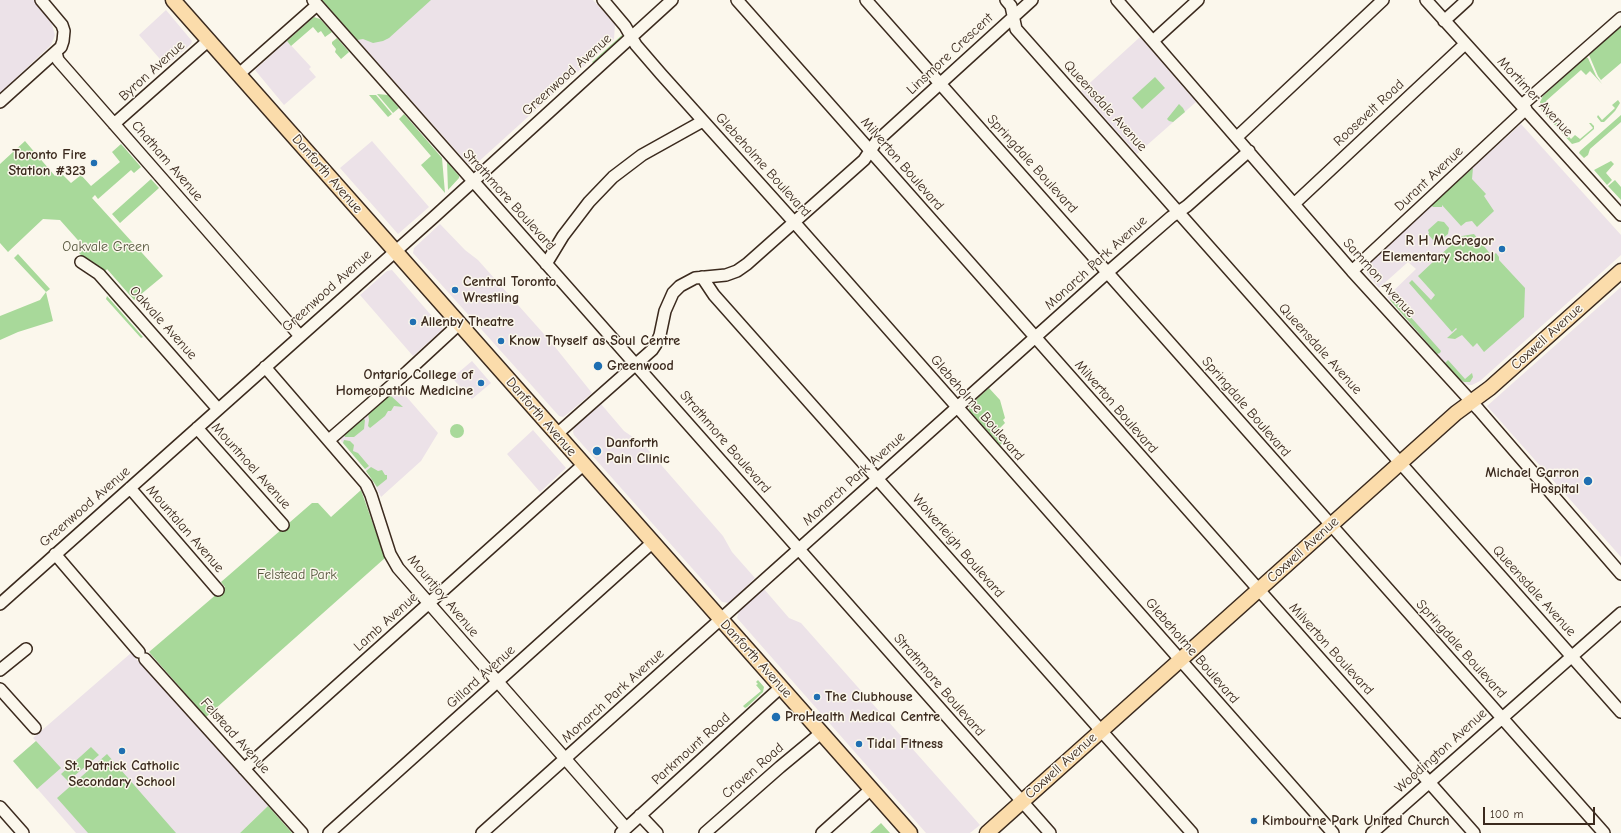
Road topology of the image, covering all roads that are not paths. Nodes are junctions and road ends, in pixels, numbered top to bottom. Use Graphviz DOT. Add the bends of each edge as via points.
graph roads {
  1 [pos="41,0"];
  2 [pos="173,0"];
  3 [pos="603,0"];
  4 [pos="672,0"];
  5 [pos="737,0"];
  6 [pos="866,0"];
  7 [pos="1006,0"];
  8 [pos="1032,0"];
  9 [pos="1117,0"];
  10 [pos="1198,0"];
  11 [pos="1383,0"];
  12 [pos="1426,0"];
  13 [pos="1467,0"];
  14 [pos="315,3"];
  15 [pos="1014,16"];
  16 [pos="1621,18"];
  17 [pos="1444,20"];
  18 [pos="631,38"];
  19 [pos="209,40"];
  20 [pos="1153,41"];
  21 [pos="1465,44"];
  22 [pos="56,52"];
  23 [pos="239,74"];
  24 [pos="940,83"];
  25 [pos="0,102"];
  26 [pos="1524,107"];
  27 [pos="703,121"];
  28 [pos="114,124"];
  29 [pos="1237,137"];
  30 [pos="870,150"];
  31 [pos="1249,151"];
  32 [pos="472,181"];
  33 [pos="1294,204"];
  34 [pos="1179,212"];
  35 [pos="1621,215"];
  36 [pos="794,222"];
  37 [pos="395,251"];
  38 [pos="81,262"];
  39 [pos="546,264"];
  40 [pos="1352,271"];
  41 [pos="1621,271"];
  42 [pos="1108,272"];
  43 [pos="702,277"];
  44 [pos="459,324"];
  45 [pos="300,336"];
  46 [pos="1035,338"];
  47 [pos="635,364"];
  48 [pos="265,367"];
  49 [pos="1471,403"];
  50 [pos="957,408"];
  51 [pos="218,409"];
  52 [pos="197,428"];
  53 [pos="557,434"];
  54 [pos="329,440"];
  55 [pos="1401,463"];
  56 [pos="583,465"];
  57 [pos="878,478"];
  58 [pos="130,488"];
  59 [pos="283,525"];
  60 [pos="1331,525"];
  61 [pos="653,542"];
  62 [pos="798,549"];
  63 [pos="55,554"];
  64 [pos="1621,574"];
  65 [pos="218,590"];
  66 [pos="1258,590"];
  67 [pos="0,604"];
  68 [pos="429,604"];
  69 [pos="1621,613"];
  70 [pos="721,619"];
  71 [pos="26,649"];
  72 [pos="1571,656"];
  73 [pos="1180,660"];
  74 [pos="0,670"];
  75 [pos="497,683"];
  76 [pos="781,687"];
  77 [pos="0,689"];
  78 [pos="1621,712"];
  79 [pos="1502,717"];
  80 [pos="35,728"];
  81 [pos="1101,731"];
  82 [pos="821,733"];
  83 [pos="565,759"];
  84 [pos="244,768"];
  85 [pos="1429,783"];
  86 [pos="871,789"];
  87 [pos="1022,802"];
  88 [pos="0,807"];
  89 [pos="640,815"];
  90 [pos="623,831"];
  91 [pos="23,833"];
  92 [pos="302,833"];
  93 [pos="329,833"];
  94 [pos="482,833"];
  95 [pos="657,833"];
  96 [pos="705,833"];
  97 [pos="822,833"];
  98 [pos="910,833"];
  99 [pos="987,833"];
  100 [pos="1050,833"];
  101 [pos="1192,833"];
  102 [pos="1333,833"];
  103 [pos="1372,833"];
  104 [pos="1474,833"];
  105 [pos="1604,833"];
  1 -- 22 [label="street" via="62,25 63,41"];
  2 -- 19 [label="main road, Danforth Avenue"];
  3 -- 18 [label="street, Glebeholme Boulevard" via="625,26"];
  4 -- 18 [label="street, Greenwood Avenue"];
  5 -- 30 [label="street, Milverton Boulevard"];
  6 -- 24 [label="street, Springdale Boulevard"];
  7 -- 15 [label="street, Queensdale Avenue"];
  8 -- 15 [label="street, Linsmore Crescent"];
  9 -- 20 [label="street, Sammon Avenue"];
  10 -- 20 [label="street"];
  11 -- 29 [label="street"];
  12 -- 17 [label="street, Mortimer Avenue"];
  13 -- 17 [label="street"];
  14 -- 23 [label="street"];
  14 -- 32 [label="street, Strathmore Boulevard"];
  15 -- 24 [label="street, Linsmore Crescent"];
  15 -- 34 [label="street, Queensdale Avenue" via="1016,29"];
  16 -- 26 [label="street, Durant Avenue"];
  17 -- 21 [label="street, Mortimer Avenue"];
  18 -- 27 [label="street, Glebeholme Boulevard"];
  18 -- 32 [label="street, Greenwood Avenue"];
  19 -- 23 [label="main road, Danforth Avenue"];
  19 -- 28 [label="street, Byron Avenue"];
  20 -- 29 [label="street, Sammon Avenue"];
  21 -- 26 [label="street, Mortimer Avenue"];
  21 -- 33 [label="street, Roosevelt Road"];
  22 -- 25 [label="street"];
  22 -- 28 [label="street, Chatham Avenue" via="58,60"];
  23 -- 37 [label="main road, Danforth Avenue"];
  24 -- 30 [label="street, Linsmore Crescent"];
  24 -- 42 [label="street, Springdale Boulevard"];
  26 -- 35 [label="street, Mortimer Avenue"];
  26 -- 40 [label="street, Durant Avenue"];
  27 -- 36 [label="street, Glebeholme Boulevard"];
  27 -- 39 [label="street" via="642,155 613,177 589,202"];
  28 -- 45 [label="street, Chatham Avenue"];
  29 -- 31 [label="street, Sammon Avenue"];
  30 -- 36 [label="street, Linsmore Crescent" via="864,160"];
  30 -- 46 [label="street, Milverton Boulevard"];
  31 -- 33 [label="street, Sammon Avenue"];
  31 -- 34 [label="street, Monarch Park Avenue"];
  32 -- 37 [label="street, Greenwood Avenue"];
  32 -- 39 [label="street, Strathmore Boulevard"];
  33 -- 40 [label="street, Sammon Avenue"];
  34 -- 42 [label="street, Monarch Park Avenue"];
  34 -- 55 [label="street, Queensdale Avenue"];
  36 -- 43 [label="street, Linsmore Crescent" via="737,271 726,275"];
  36 -- 50 [label="street, Glebeholme Boulevard"];
  37 -- 44 [label="main road, Danforth Avenue"];
  37 -- 45 [label="street, Greenwood Avenue"];
  38 -- 51 [label="street, Oakvale Avenue" via="99,274"];
  39 -- 47 [label="street, Strathmore Boulevard"];
  40 -- 49 [label="street, Sammon Avenue"];
  41 -- 49 [label="main road, Coxwell Avenue"];
  42 -- 46 [label="street, Monarch Park Avenue"];
  42 -- 60 [label="street, Springdale Boulevard"];
  43 -- 47 [label="street, Linsmore Crescent" via="686,282 673,293 656,344"];
  43 -- 57 [label="street, Wolverleigh Boulevard" via="714,295"];
  44 -- 53 [label="main road, Danforth Avenue"];
  44 -- 54 [label="street"];
  45 -- 48 [label="street, Greenwood Avenue"];
  46 -- 50 [label="street, Monarch Park Avenue"];
  46 -- 66 [label="street, Milverton Boulevard"];
  47 -- 53 [label="street, Linsmore Crescent"];
  47 -- 62 [label="street, Strathmore Boulevard"];
  48 -- 51 [label="street, Greenwood Avenue"];
  48 -- 54 [label="street, Mountjoy Avenue"];
  49 -- 55 [label="main road, Coxwell Avenue" via="1456,413"];
  49 -- 64 [label="street, Sammon Avenue"];
  50 -- 57 [label="street, Monarch Park Avenue"];
  50 -- 73 [label="street, Glebeholme Boulevard"];
  51 -- 52 [label="street, Greenwood Avenue"];
  52 -- 58 [label="street, Greenwood Avenue"];
  52 -- 59 [label="street, Mountnoel Avenue"];
  53 -- 56 [label="main road, Danforth Avenue"];
  54 -- 68 [label="street, Mountjoy Avenue" via="366,484 395,564"];
  55 -- 60 [label="main road, Coxwell Avenue"];
  55 -- 72 [label="street, Queensdale Avenue"];
  56 -- 61 [label="main road, Danforth Avenue"];
  56 -- 68 [label="street, Lamb Avenue"];
  57 -- 62 [label="street, Monarch Park Avenue"];
  57 -- 81 [label="street, Wolverleigh Boulevard"];
  58 -- 63 [label="street, Greenwood Avenue"];
  58 -- 65 [label="street, Mountalan Avenue"];
  60 -- 66 [label="main road, Coxwell Avenue"];
  60 -- 79 [label="street, Springdale Boulevard"];
  61 -- 70 [label="main road, Danforth Avenue"];
  61 -- 75 [label="street, Gillard Avenue"];
  62 -- 70 [label="street, Monarch Park Avenue"];
  62 -- 87 [label="street, Strathmore Boulevard"];
  63 -- 67 [label="street, Greenwood Avenue"];
  63 -- 84 [label="street, Felstead Avenue" via="142,656"];
  66 -- 73 [label="main road, Coxwell Avenue"];
  66 -- 85 [label="street, Milverton Boulevard"];
  68 -- 75 [label="street, Mountjoy Avenue"];
  68 -- 84 [label="street, Lamb Avenue"];
  69 -- 72 [label="street, Woodington Avenue"];
  70 -- 76 [label="main road, Danforth Avenue"];
  70 -- 83 [label="street, Monarch Park Avenue"];
  71 -- 74 [label="street"];
  72 -- 78 [label="street, Queensdale Avenue"];
  72 -- 79 [label="street, Woodington Avenue"];
  73 -- 81 [label="main road, Coxwell Avenue"];
  73 -- 102 [label="street, Glebeholme Boulevard"];
  75 -- 83 [label="street, Mountjoy Avenue"];
  75 -- 93 [label="street, Gillard Avenue"];
  76 -- 82 [label="main road, Danforth Avenue"];
  76 -- 89 [label="street, Parkmount Road"];
  77 -- 80 [label="street"];
  79 -- 85 [label="street, Woodington Avenue"];
  79 -- 105 [label="street, Springdale Boulevard"];
  81 -- 87 [label="main road, Coxwell Avenue"];
  81 -- 101 [label="street, Wolverleigh Boulevard"];
  82 -- 86 [label="main road, Danforth Avenue"];
  82 -- 96 [label="street, Craven Road"];
  83 -- 90 [label="street, Mountjoy Avenue"];
  83 -- 94 [label="street, Monarch Park Avenue"];
  84 -- 92 [label="street, Felstead Avenue"];
  85 -- 103 [label="street, Woodington Avenue"];
  85 -- 104 [label="street, Milverton Boulevard"];
  86 -- 97 [label="street"];
  86 -- 98 [label="main road, Danforth Avenue"];
  87 -- 99 [label="main road, Coxwell Avenue"];
  87 -- 100 [label="street, Strathmore Boulevard"];
  88 -- 91 [label="street"];
  89 -- 90 [label="street, Parkmount Road"];
  89 -- 95 [label="street"];
}
